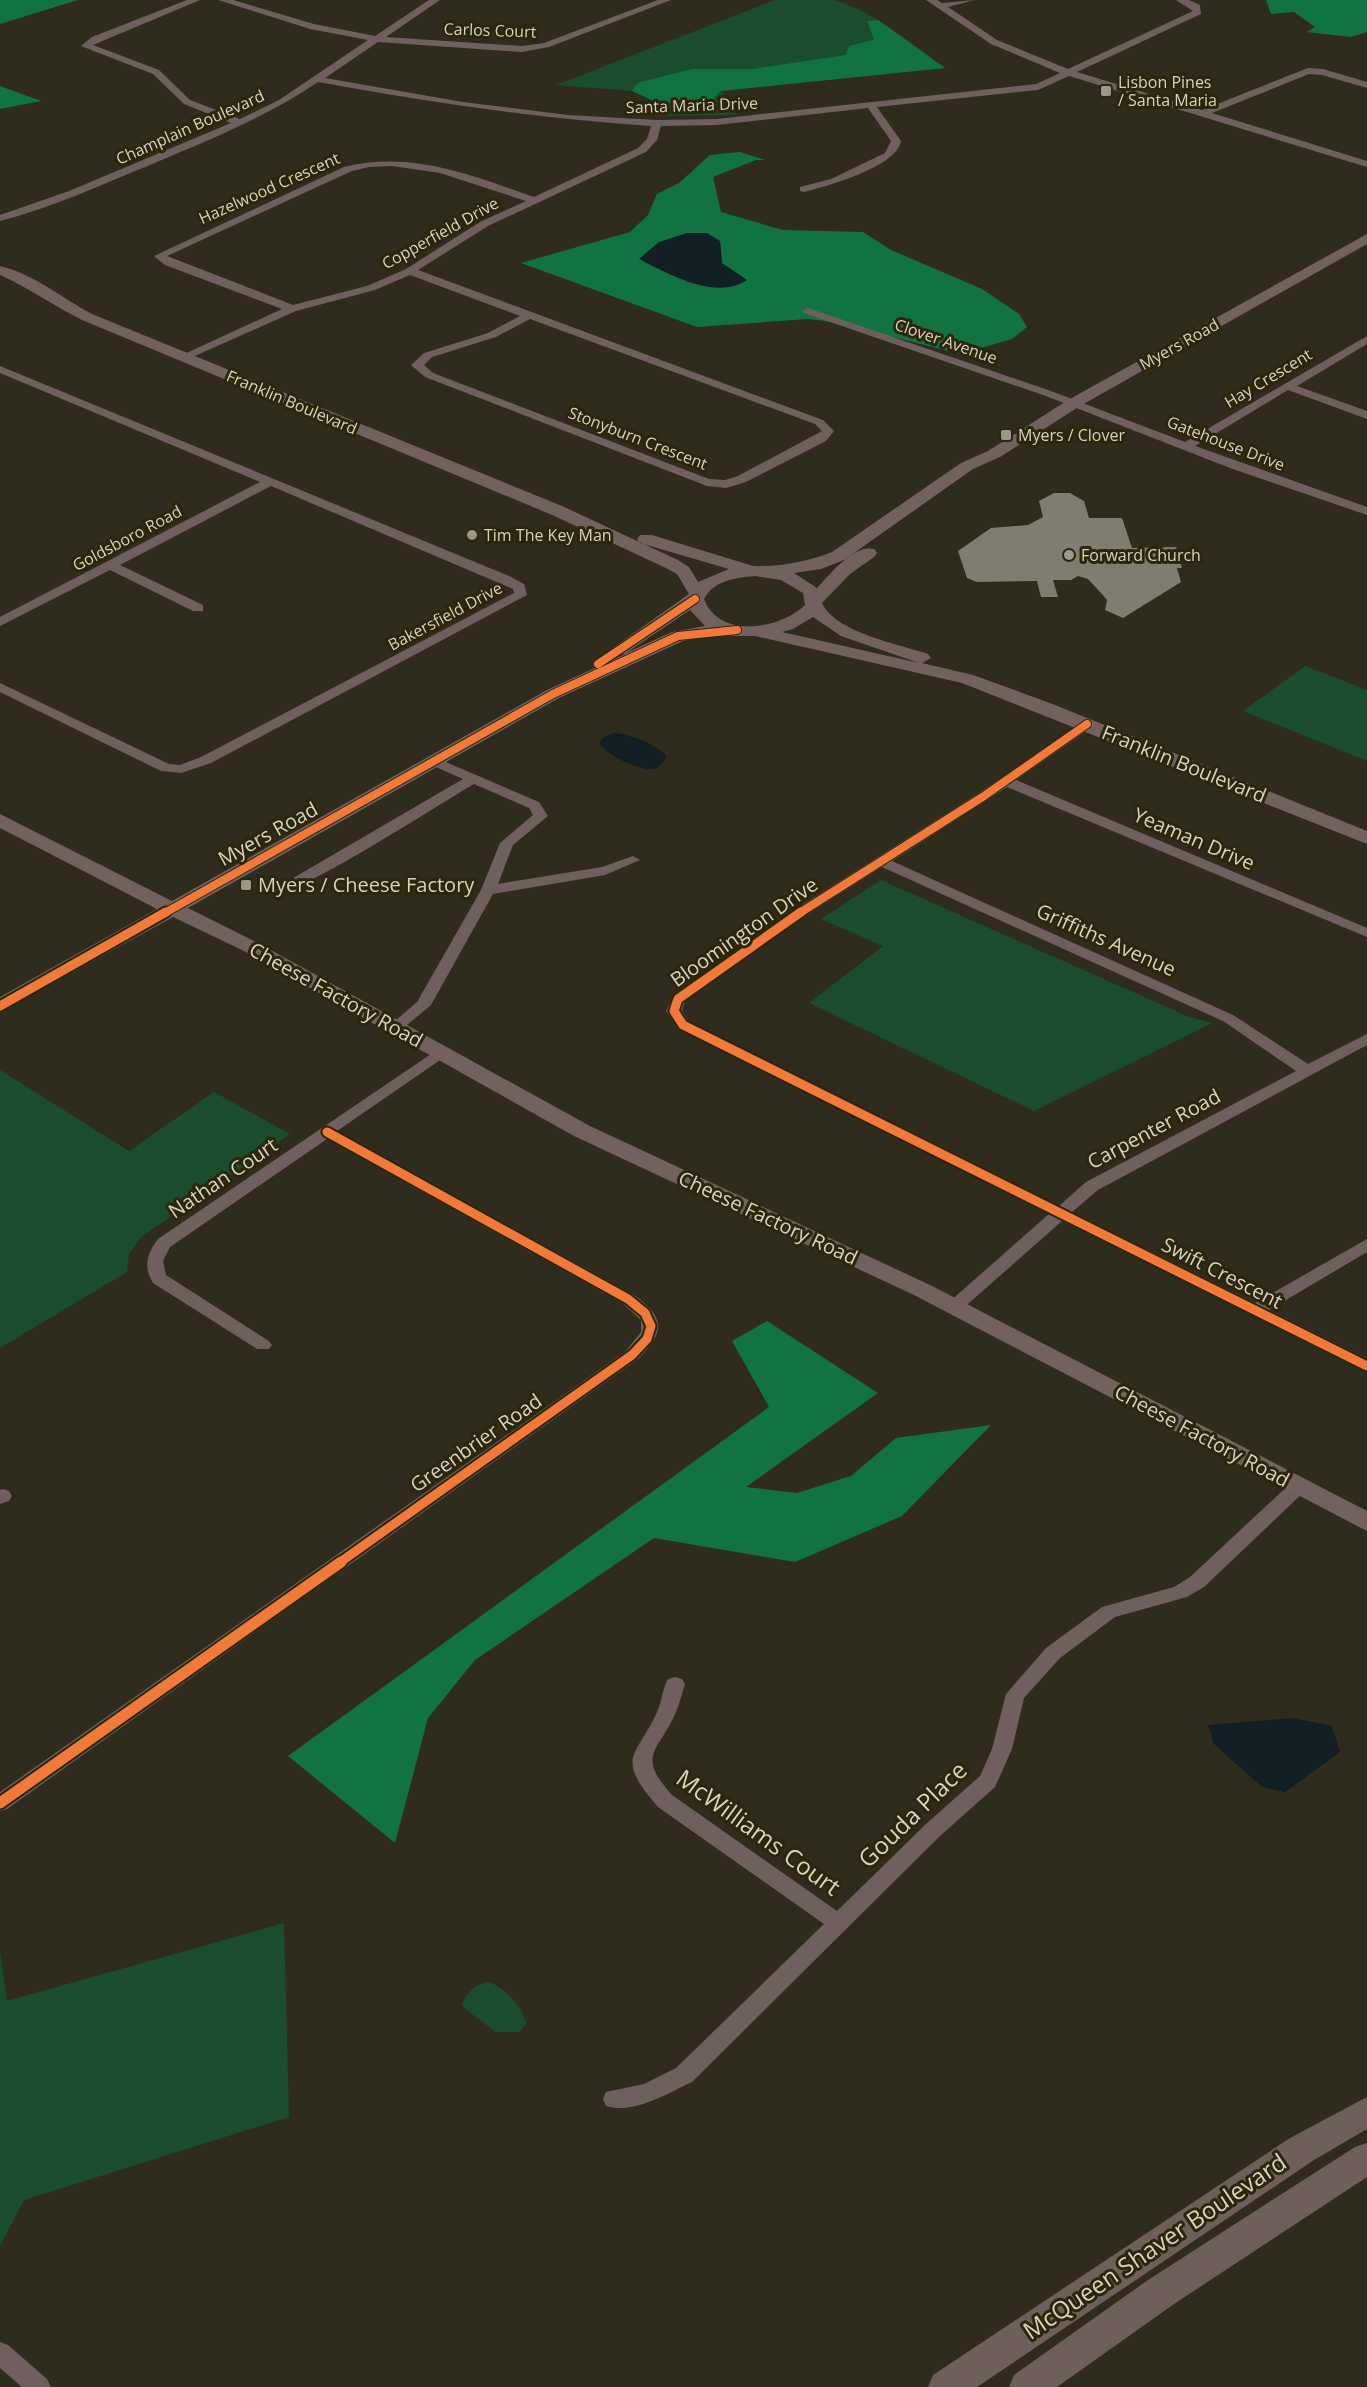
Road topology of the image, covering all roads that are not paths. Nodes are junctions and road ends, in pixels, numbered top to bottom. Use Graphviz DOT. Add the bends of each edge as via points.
graph roads {
  1 [pos="195,0"];
  2 [pos="223,0"];
  3 [pos="435,0"];
  4 [pos="666,0"];
  5 [pos="931,0"];
  6 [pos="970,0"];
  7 [pos="1181,0"];
  8 [pos="941,6"];
  9 [pos="377,39"];
  10 [pos="1069,73"];
  11 [pos="315,80"];
  12 [pos="1367,84"];
  13 [pos="871,106"];
  14 [pos="1202,114"];
  15 [pos="240,123"];
  16 [pos="657,123"];
  17 [pos="1367,164"];
  18 [pos="804,189"];
  19 [pos="74,193"];
  20 [pos="534,200"];
  21 [pos="0,207"];
  22 [pos="0,218"];
  23 [pos="1367,238"];
  24 [pos="0,255"];
  25 [pos="0,270"];
  26 [pos="410,271"];
  27 [pos="33,284"];
  28 [pos="292,309"];
  29 [pos="808,311"];
  30 [pos="530,315"];
  31 [pos="1367,339"];
  32 [pos="186,357"];
  33 [pos="0,369"];
  34 [pos="1287,386"];
  35 [pos="1074,403"];
  36 [pos="1367,415"];
  37 [pos="1185,446"];
  38 [pos="994,454"];
  39 [pos="268,482"];
  40 [pos="556,510"];
  41 [pos="1367,511"];
  42 [pos="111,565"];
  43 [pos="762,572"];
  44 [pos="696,596"];
  45 [pos="815,603"];
  46 [pos="198,608"];
  47 [pos="0,622"];
  48 [pos="737,630"];
  49 [pos="756,632"];
  50 [pos="967,679"];
  51 [pos="0,687"];
  52 [pos="553,694"];
  53 [pos="1087,724"];
  54 [pos="434,761"];
  55 [pos="474,778"];
  56 [pos="1005,781"];
  57 [pos="0,820"];
  58 [pos="1367,838"];
  59 [pos="633,860"];
  60 [pos="880,861"];
  61 [pos="488,890"];
  62 [pos="278,891"];
  63 [pos="171,909"];
  64 [pos="1367,933"];
  65 [pos="0,1006"];
  66 [pos="396,1027"];
  67 [pos="1367,1039"];
  68 [pos="440,1053"];
  69 [pos="1307,1071"];
  70 [pos="327,1132"];
  71 [pos="1060,1213"];
  72 [pos="1367,1245"];
  73 [pos="954,1307"];
  74 [pos="1255,1311"];
  75 [pos="263,1345"];
  76 [pos="1367,1366"];
  77 [pos="1299,1486"];
  78 [pos="1367,1522"];
  79 [pos="675,1684"];
  80 [pos="0,1803"];
  81 [pos="838,1923"];
  82 [pos="614,2099"];
  83 [pos="1367,2112"];
  84 [pos="1367,2158"];
  85 [pos="0,2353"];
  86 [pos="39,2387"];
  87 [pos="946,2387"];
  88 [pos="1026,2387"];
  1 -- 15 [label="street" via="86,46 156,72 187,102"];
  2 -- 9 [label="street, Carlos Court" via="313,27"];
  3 -- 9 [label="street, Champlain Boulevard"];
  4 -- 9 [label="street, Carlos Court" via="532,49"];
  5 -- 8 [label="street"];
  6 -- 8 [label="street"];
  7 -- 10 [label="street, Santa Maria Drive" via="1197,7 1197,12"];
  8 -- 10 [label="street" via="994,42"];
  9 -- 11 [label="street, Champlain Boulevard"];
  10 -- 13 [label="street, Santa Maria Drive" via="1038,87 1014,92"];
  10 -- 14 [label="street"];
  11 -- 15 [label="street, Champlain Boulevard"];
  11 -- 16 [label="street, Santa Maria Drive" via="498,109"];
  12 -- 14 [label="street" via="1308,71"];
  13 -- 16 [label="street, Santa Maria Drive" via="752,119"];
  13 -- 18 [label="street" via="896,141 889,155 835,182"];
  14 -- 17 [label="street"];
  15 -- 19 [label="street, Champlain Boulevard"];
  16 -- 20 [label="street, Copperfield Drive" via="652,140 642,150"];
  19 -- 21 [label="street, Champlain Boulevard" via="24,206"];
  19 -- 22 [label="street, Champlain Boulevard"];
  20 -- 26 [label="street, Copperfield Drive" via="484,224"];
  20 -- 28 [label="street, Hazelwood Crescent" via="459,176 369,162 159,256"];
  23 -- 35 [label="main road, Myers Road"];
  24 -- 27 [label="main road, Franklin Boulevard" via="30,275"];
  25 -- 27 [label="main road, Franklin Boulevard"];
  26 -- 28 [label="street, Copperfield Drive" via="371,288"];
  26 -- 30 [label="street, Stonyburn Crescent"];
  27 -- 32 [label="main road, Franklin Boulevard" via="87,317"];
  28 -- 32 [label="street, Copperfield Drive"];
  29 -- 35 [label="street, Clover Avenue"];
  30 -- 30 [label="street, Stonyburn Crescent" via="492,335 428,355 417,365 429,375 707,482 726,484 742,479 822,438 828,431 819,422"];
  31 -- 34 [label="street, Hay Crescent"];
  32 -- 40 [label="main road, Franklin Boulevard"];
  33 -- 39 [label="street, Bakersfield Drive"];
  34 -- 36 [label="street"];
  34 -- 37 [label="street, Hay Crescent"];
  35 -- 37 [label="street, Gatehouse Drive"];
  35 -- 38 [label="main road, Myers Road"];
  37 -- 41 [label="street, Gatehouse Drive"];
  38 -- 43 [label="main road, Myers Road" via="968,466 838,556 815,565"];
  38 -- 45 [label="main road, Myers Road" via="979,470 844,570"];
  39 -- 42 [label="street, Goldsboro Road"];
  39 -- 51 [label="street, Bakersfield Drive" via="505,579 519,587 521,595 207,760 181,769 166,768"];
  40 -- 43 [label="main road, Franklin Boulevard"];
  40 -- 44 [label="main road, Franklin Boulevard" via="672,564 683,571"];
  42 -- 46 [label="street"];
  42 -- 47 [label="street, Goldsboro Road"];
  43 -- 44 [label="main road, Myers Road" via="719,577 705,584"];
  43 -- 45 [label="main road, Franklin Boulevard" via="801,582 811,591"];
  44 -- 48 [label="main road, Franklin Boulevard" via="696,607 710,621"];
  44 -- 52 [label="main road, Myers Road"];
  45 -- 49 [label="main road, Myers Road" via="808,616 795,624"];
  45 -- 50 [label="main road, Franklin Boulevard" via="830,625 943,666"];
  48 -- 49 [label="main road"];
  48 -- 52 [label="main road, Myers Road" via="678,636"];
  49 -- 50 [label="main road, Franklin Boulevard"];
  50 -- 53 [label="main road, Franklin Boulevard"];
  52 -- 54 [label="main road, Myers Road"];
  53 -- 56 [label="street, Bloomington Drive"];
  53 -- 58 [label="main road, Franklin Boulevard"];
  54 -- 55 [label="street"];
  54 -- 63 [label="main road, Myers Road"];
  55 -- 61 [label="street" via="534,805 541,816 507,843"];
  55 -- 62 [label="street"];
  56 -- 60 [label="street, Bloomington Drive"];
  56 -- 64 [label="street, Yeaman Drive"];
  57 -- 63 [label="main road, Cheese Factory Road"];
  59 -- 61 [label="street" via="605,870"];
  60 -- 69 [label="street, Griffiths Avenue" via="1228,1018"];
  60 -- 71 [label="street, Bloomington Drive" via="678,999 674,1005 677,1018 683,1025"];
  61 -- 66 [label="street" via="423,1005"];
  63 -- 65 [label="main road, Myers Road"];
  63 -- 66 [label="main road, Cheese Factory Road" via="251,947"];
  66 -- 68 [label="main road, Cheese Factory Road"];
  67 -- 69 [label="street, Carpenter Road"];
  68 -- 70 [label="street, Nathan Court"];
  68 -- 73 [label="main road, Cheese Factory Road" via="640,1160"];
  69 -- 71 [label="street, Carpenter Road" via="1105,1177"];
  70 -- 75 [label="street, Nathan Court" via="164,1243 154,1262 159,1279 168,1286"];
  70 -- 80 [label="street, Greenbrier Road" via="628,1299 647,1314 652,1322 651,1332 632,1355"];
  71 -- 73 [label="street, Carpenter Road"];
  71 -- 74 [label="street, Swift Crescent"];
  72 -- 74 [label="street"];
  73 -- 77 [label="main road, Cheese Factory Road"];
  74 -- 76 [label="street, Swift Crescent"];
  77 -- 78 [label="main road, Cheese Factory Road"];
  77 -- 81 [label="street, Gouda Place" via="1197,1582 1180,1592 1109,1612 1053,1653 1016,1694 1002,1749 988,1781"];
  79 -- 81 [label="street, McWilliams Court" via="667,1711 642,1753 650,1784 665,1801"];
  81 -- 82 [label="street, Gouda Place" via="684,2075 647,2093"];
  83 -- 87 [label="main road, McQueen Shaver Boulevard" via="1272,2169"];
  84 -- 88 [label="main road, McQueen Shaver Boulevard" via="1161,2292"];
  85 -- 86 [label="street"];
}
